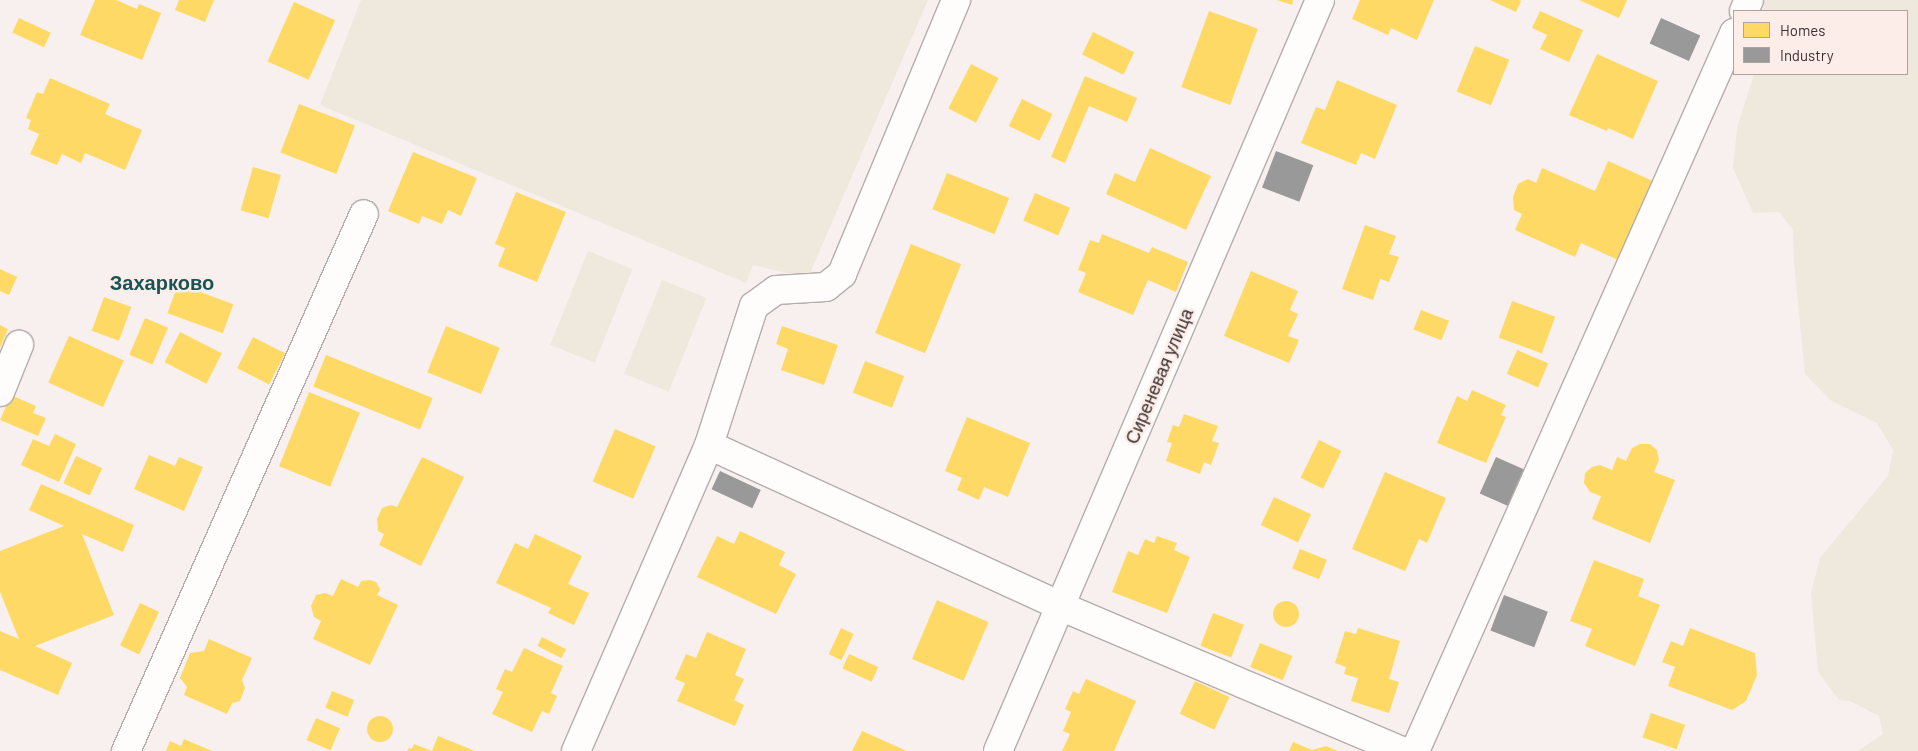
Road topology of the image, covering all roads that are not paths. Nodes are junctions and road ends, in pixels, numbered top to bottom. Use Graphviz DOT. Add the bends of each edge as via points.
graph roads {
  1 [pos="956,0"];
  2 [pos="1320,0"];
  3 [pos="1733,35"];
  4 [pos="364,214"];
  5 [pos="19,345"];
  6 [pos="0,392"];
  7 [pos="709,445"];
  8 [pos="1060,606"];
  9 [pos="126,751"];
  10 [pos="576,751"];
  11 [pos="998,751"];
  12 [pos="1401,751"];
  13 [pos="1415,751"];
  1 -- 7 [label="street" via="842,274 826,287 776,290 754,306"];
  2 -- 8 [label="street, Сиреневая улица"];
  3 -- 13 [label="street"];
  4 -- 9 [label="street"];
  5 -- 6 [label="street"];
  7 -- 8 [label="street"];
  7 -- 10 [label="street"];
  8 -- 11 [label="street, Сиреневая улица"];
  8 -- 12 [label="street"];
}
